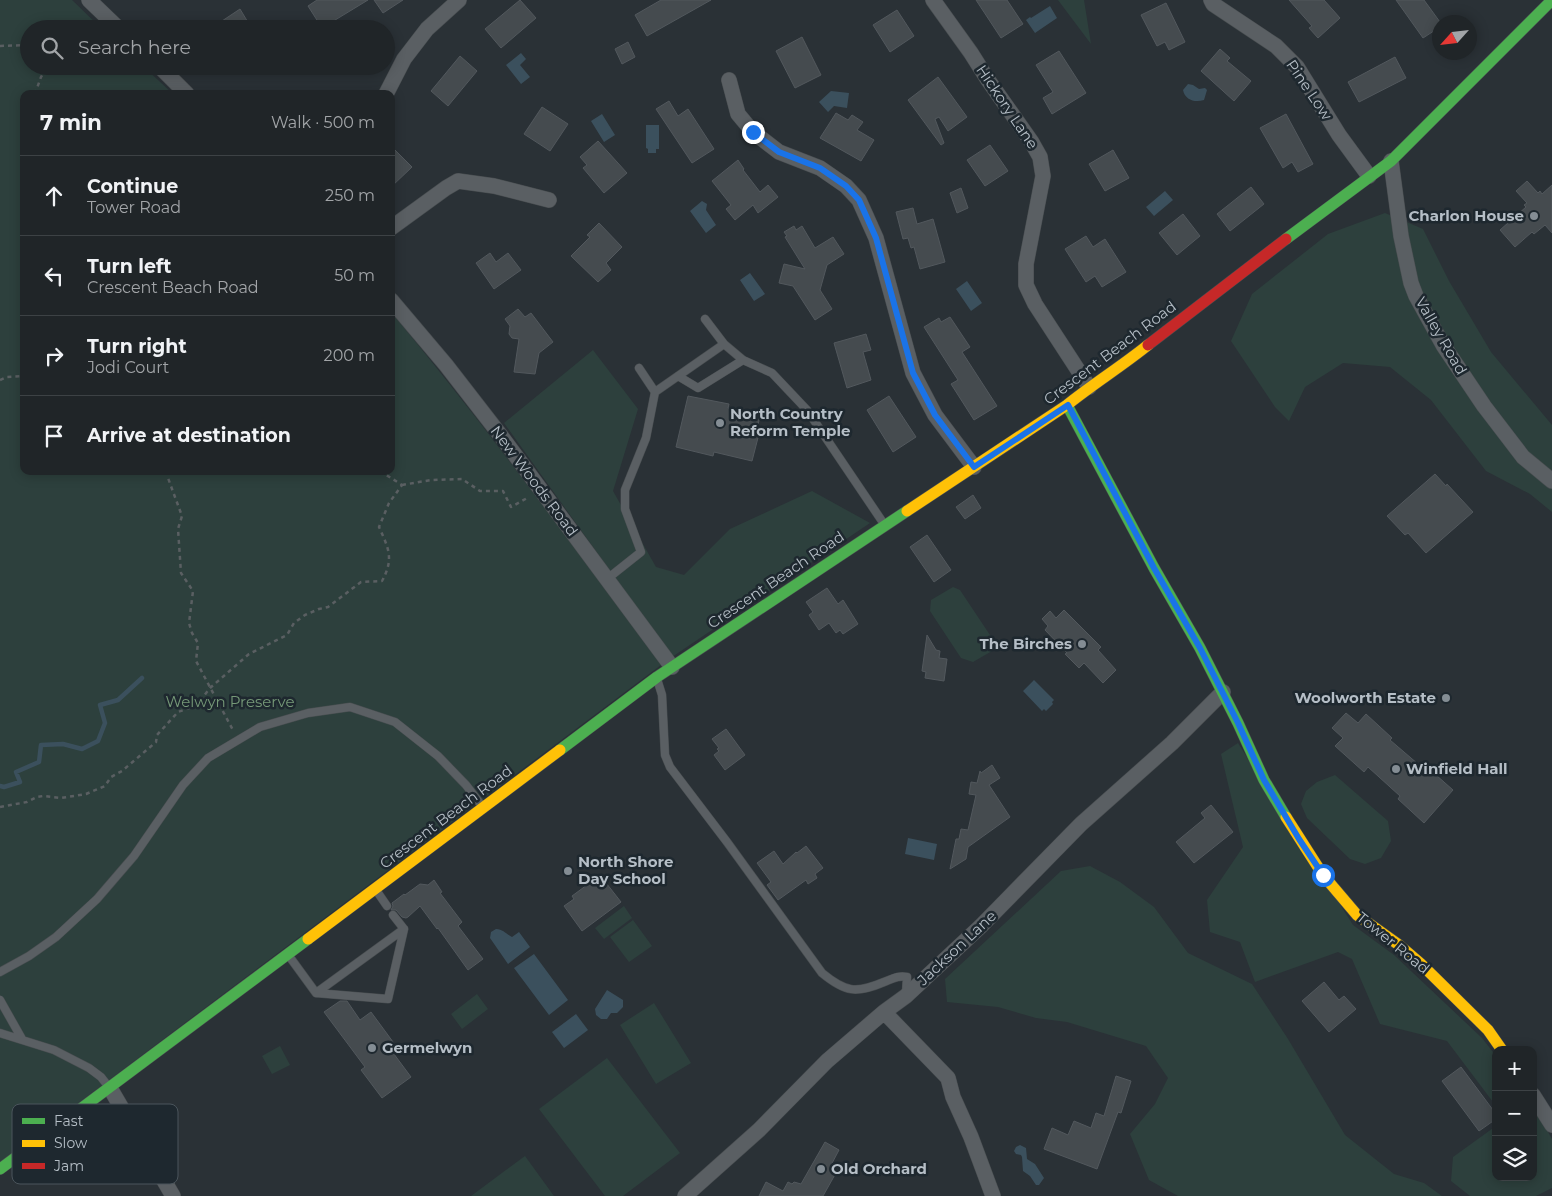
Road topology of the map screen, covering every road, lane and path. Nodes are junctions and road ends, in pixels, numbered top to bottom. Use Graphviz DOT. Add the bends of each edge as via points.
graph roads {
  1 [pos="89,0"];
  2 [pos="459,0"];
  3 [pos="933,0"];
  4 [pos="1211,0"];
  5 [pos="1552,0"];
  6 [pos="110,20"];
  7 [pos="20,45"];
  8 [pos="0,46"];
  9 [pos="42,75"];
  10 [pos="168,75"];
  11 [pos="729,80"];
  12 [pos="36,90"];
  13 [pos="184,90"];
  14 [pos="388,90"];
  15 [pos="1391,161"];
  16 [pos="1369,176"];
  17 [pos="549,200"];
  18 [pos="395,225"];
  19 [pos="395,305"];
  20 [pos="705,319"];
  21 [pos="724,344"];
  22 [pos="743,360"];
  23 [pos="639,368"];
  24 [pos="20,376"];
  25 [pos="678,376"];
  26 [pos="0,380"];
  27 [pos="1089,387"];
  28 [pos="655,392"];
  29 [pos="1068,405"];
  30 [pos="974,467"];
  31 [pos="168,475"];
  32 [pos="386,475"];
  33 [pos="1552,481"];
  34 [pos="402,485"];
  35 [pos="541,490"];
  36 [pos="885,526"];
  37 [pos="606,579"];
  38 [pos="672,667"];
  39 [pos="657,677"];
  40 [pos="210,688"];
  41 [pos="1222,692"];
  42 [pos="239,740"];
  43 [pos="0,807"];
  44 [pos="483,808"];
  45 [pos="375,889"];
  46 [pos="388,906"];
  47 [pos="394,914"];
  48 [pos="404,929"];
  49 [pos="287,953"];
  50 [pos="0,972"];
  51 [pos="316,993"];
  52 [pos="906,996"];
  53 [pos="0,1000"];
  54 [pos="884,1012"];
  55 [pos="0,1033"];
  56 [pos="22,1039"];
  57 [pos="1499,1046"];
  58 [pos="110,1088"];
  59 [pos="1537,1101"];
  60 [pos="88,1104"];
  61 [pos="119,1104"];
  62 [pos="1552,1125"];
  63 [pos="12,1160"];
  64 [pos="0,1169"];
  65 [pos="166,1184"];
  66 [pos="173,1196"];
  67 [pos="685,1196"];
  68 [pos="993,1196"];
  1 -- 6 [label="street"];
  2 -- 14 [label="street" via="427,29 404,58"];
  3 -- 27 [label="street, Hickory Lane" via="1040,157 1043,176 1026,264 1026,285"];
  4 -- 16 [label="street, Pine Low" via="1276,46 1297,68"];
  5 -- 15 [label="street, Crescent Beach Road"];
  7 -- 8 [label="path"];
  9 -- 12 [label="path"];
  10 -- 13 [label="street"];
  11 -- 30 [label="street" via="738,114 753,132 779,152 820,168 846,186 859,200 876,238 913,373 935,415"];
  15 -- 16 [label="street, Crescent Beach Road"];
  15 -- 33 [label="street, Valley Road" via="1401,236 1416,296 1443,345 1484,406 1523,458"];
  16 -- 27 [label="street, Crescent Beach Road" via="1126,363"];
  17 -- 18 [label="street" via="458,181"];
  19 -- 35 [label="street, New Woods Road" via="452,372"];
  20 -- 21 [label="lane"];
  21 -- 22 [label="lane"];
  21 -- 25 [label="lane"];
  22 -- 25 [label="lane" via="698,388"];
  22 -- 36 [label="lane" via="772,373 807,410"];
  23 -- 28 [label="lane"];
  24 -- 26 [label="path"];
  25 -- 28 [label="lane"];
  27 -- 29 [label="street, Crescent Beach Road"];
  28 -- 37 [label="lane" via="646,438 625,490 625,509 641,552"];
  29 -- 30 [label="street, Crescent Beach Road"];
  29 -- 41 [label="street, Tower Road"];
  30 -- 36 [label="street, Crescent Beach Road"];
  31 -- 40 [label="path" via="182,516 178,529 181,573 193,591 189,623 198,643 196,662"];
  32 -- 34 [label="path"];
  34 -- 35 [label="path" via="462,479 480,491 503,491 511,507"];
  34 -- 40 [label="path" via="389,503 379,527 388,548 388,569 382,581 361,582 328,607 305,615 294,623 287,635 250,654"];
  35 -- 37 [label="street, New Woods Road"];
  36 -- 38 [label="street, Crescent Beach Road"];
  37 -- 38 [label="street, New Woods Road"];
  38 -- 39 [label="street, Crescent Beach Road"];
  39 -- 44 [label="street, Crescent Beach Road"];
  39 -- 52 [label="lane" via="662,694 665,755 670,767 822,974 835,984 852,990 869,989 899,976 907,977"];
  40 -- 42 [label="path"];
  40 -- 43 [label="path" via="192,707 178,712 157,734 156,742 111,777 105,786 70,797 38,797"];
  41 -- 52 [label="street, Jackson Lane" via="1172,743 1081,824 982,926"];
  41 -- 57 [label="street, Tower Road" via="1264,780 1323,875 1356,915 1399,944 1421,964 1488,1030"];
  42 -- 44 [label="lane" via="260,727 308,713 350,707 395,722 438,756"];
  42 -- 50 [label="lane" via="208,758 183,784 134,856 97,898 56,937"];
  44 -- 45 [label="street, Crescent Beach Road"];
  45 -- 46 [label="lane"];
  45 -- 49 [label="street, Crescent Beach Road"];
  47 -- 48 [label="lane"];
  48 -- 51 [label="lane"];
  48 -- 51 [label="lane" via="388,999"];
  49 -- 51 [label="lane"];
  49 -- 58 [label="street, Crescent Beach Road"];
  52 -- 54 [label="street, Jackson Lane"];
  53 -- 56 [label="lane"];
  54 -- 67 [label="street, Jackson Lane" via="827,1061 759,1130"];
  54 -- 68 [label="street" via="948,1078"];
  55 -- 56 [label="lane"];
  56 -- 58 [label="lane" via="54,1050 89,1068"];
  58 -- 60 [label="street, Crescent Beach Road"];
  58 -- 61 [label="street"];
  59 -- 62 [label="street"];
  63 -- 64 [label="street, Crescent Beach Road"];
  65 -- 66 [label="street"];
}
